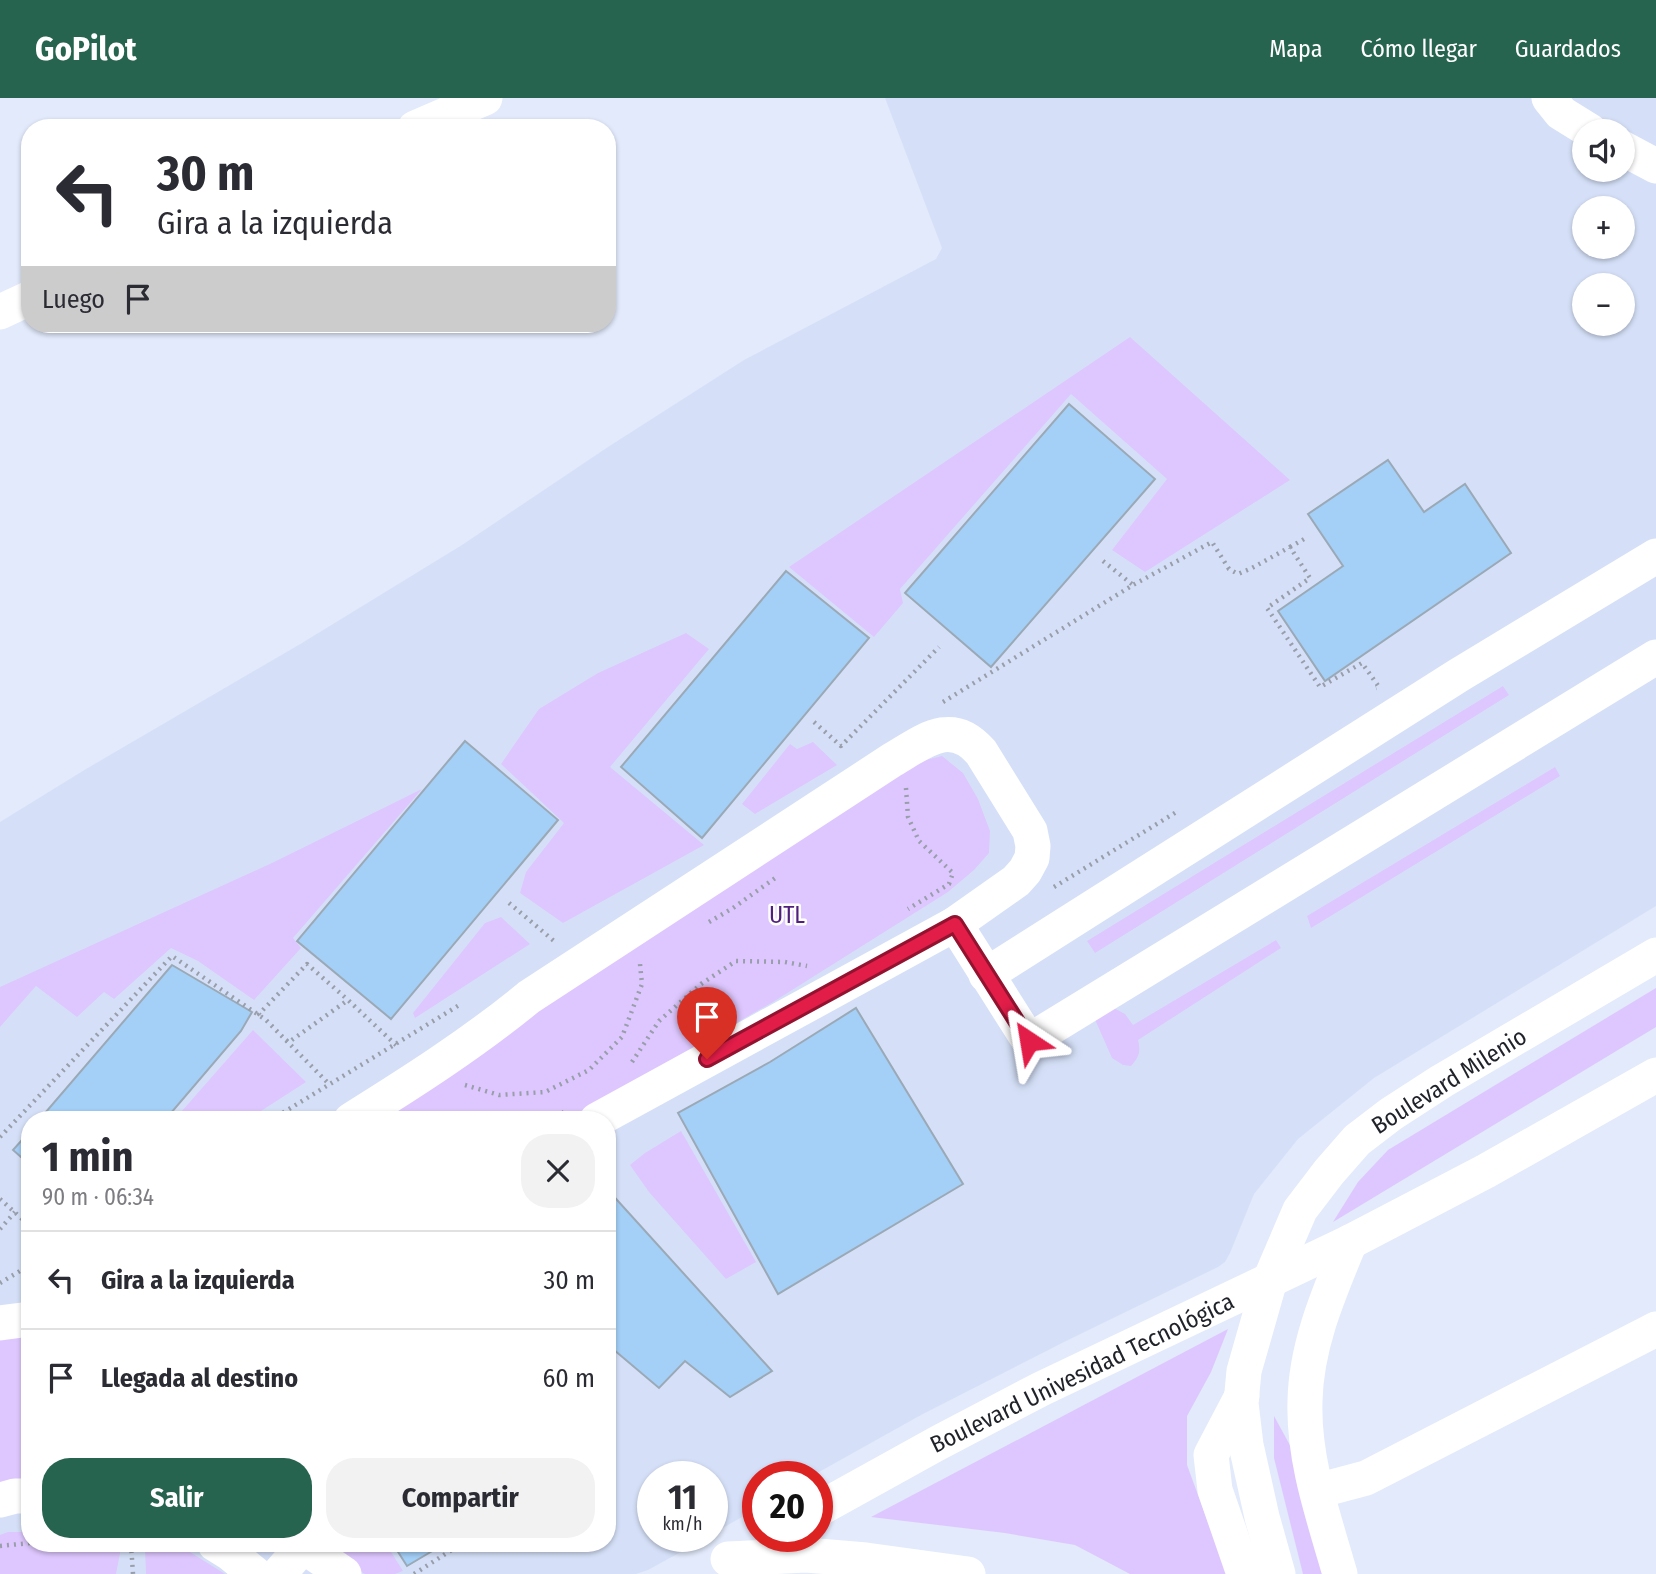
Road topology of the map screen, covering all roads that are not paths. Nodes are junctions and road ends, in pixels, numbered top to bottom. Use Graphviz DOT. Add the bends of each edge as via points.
graph roads {
  1 [pos="485,98"];
  2 [pos="1549,98"];
  3 [pos="436,119"];
  4 [pos="1572,119"];
  5 [pos="1635,155"];
  6 [pos="1656,166"];
  7 [pos="21,302"];
  8 [pos="0,312"];
  9 [pos="1651,571"];
  10 [pos="1656,657"];
  11 [pos="955,924"];
  12 [pos="1656,955"];
  13 [pos="986,975"];
  14 [pos="1656,1074"];
  15 [pos="366,1111"];
  16 [pos="589,1111"];
  17 [pos="1350,1242"];
  18 [pos="1269,1280"];
  19 [pos="21,1320"];
  20 [pos="0,1323"];
  21 [pos="1656,1329"];
  22 [pos="1242,1396"];
  23 [pos="1317,1492"];
  24 [pos="833,1501"];
  25 [pos="742,1551"];
  26 [pos="228,1552"];
  27 [pos="296,1552"];
  28 [pos="311,1552"];
  29 [pos="714,1567"];
  30 [pos="891,1568"];
  31 [pos="255,1574"];
  32 [pos="279,1574"];
  33 [pos="344,1574"];
  34 [pos="968,1574"];
  35 [pos="1244,1574"];
  36 [pos="1278,1574"];
  37 [pos="1340,1574"];
  1 -- 3 [label="street"];
  2 -- 4 [label="street"];
  5 -- 6 [label="street"];
  7 -- 8 [label="street"];
  9 -- 13 [label="street" via="1459,675"];
  10 -- 13 [label="street" via="1029,1041"];
  11 -- 13 [label="street"];
  11 -- 15 [label="street" via="1016,881 1025,872 1034,846 1030,831 973,742 941,734 892,760 640,923"];
  11 -- 16 [label="street"];
  12 -- 18 [label="street, Boulevard Milenio" via="1442,1081 1357,1140 1300,1210"];
  14 -- 17 [label="street"];
  17 -- 18 [label="street, Boulevard Univesidad Tecnológica"];
  17 -- 23 [label="street" via="1326,1300 1308,1368 1306,1429"];
  18 -- 22 [label="street, Boulevard Milenio" via="1244,1371"];
  18 -- 24 [label="street, Boulevard Univesidad Tecnológica" via="1041,1390"];
  19 -- 20 [label="street"];
  21 -- 23 [label="street" via="1366,1478"];
  22 -- 35 [label="street" via="1211,1455 1214,1490"];
  22 -- 36 [label="street, Boulevard Milenio" via="1245,1445"];
  23 -- 37 [label="street"];
  25 -- 29 [label="street"];
  26 -- 31 [label="street"];
  27 -- 32 [label="street"];
  28 -- 33 [label="street"];
  29 -- 30 [label="street" via="806,1555"];
  30 -- 34 [label="street"];
}
